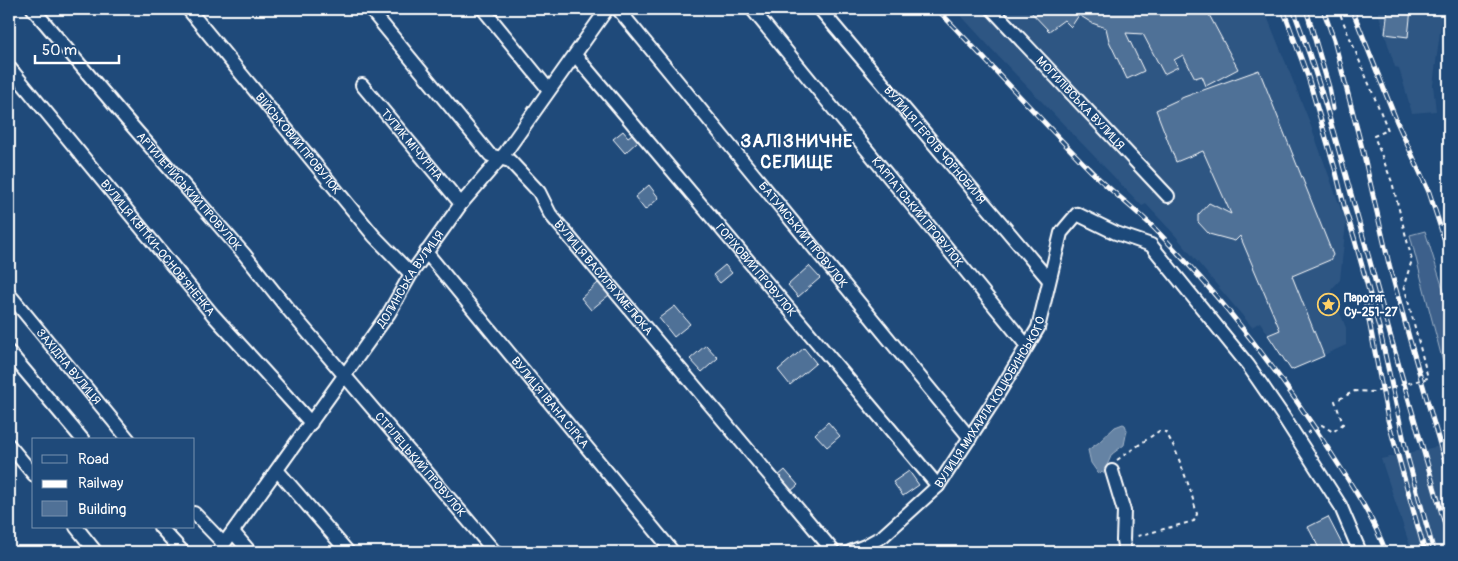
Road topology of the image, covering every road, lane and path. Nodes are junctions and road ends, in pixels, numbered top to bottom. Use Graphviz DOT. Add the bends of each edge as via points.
graph roads {
  1 [pos="33,9"];
  2 [pos="188,9"];
  3 [pos="370,9"];
  4 [pos="483,9"];
  5 [pos="607,9"];
  6 [pos="618,9"];
  7 [pos="752,9"];
  8 [pos="820,9"];
  9 [pos="992,9"];
  10 [pos="1338,9"];
  11 [pos="575,55"];
  12 [pos="9,67"];
  13 [pos="362,85"];
  14 [pos="549,90"];
  15 [pos="500,158"];
  16 [pos="1168,196"];
  17 [pos="461,204"];
  18 [pos="426,252"];
  19 [pos="411,274"];
  20 [pos="1050,280"];
  21 [pos="9,294"];
  22 [pos="1027,346"];
  23 [pos="9,352"];
  24 [pos="345,375"];
  25 [pos="311,423"];
  26 [pos="81,438"];
  27 [pos="127,438"];
  28 [pos="970,438"];
  29 [pos="1297,438"];
  30 [pos="9,444"];
  31 [pos="277,470"];
  32 [pos="1112,471"];
  33 [pos="32,473"];
  34 [pos="938,486"];
  35 [pos="195,514"];
  36 [pos="77,528"];
  37 [pos="161,528"];
  38 [pos="233,532"];
  39 [pos="1124,546"];
  40 [pos="221,548"];
  41 [pos="866,549"];
  42 [pos="96,552"];
  43 [pos="183,552"];
  44 [pos="250,552"];
  45 [pos="348,552"];
  46 [pos="496,552"];
  47 [pos="673,552"];
  48 [pos="834,552"];
  49 [pos="850,552"];
  50 [pos="1360,552"];
  1 -- 24 [label="street, АРТИЛЕРІЙСЬКИЙ ПРОВУЛОК"];
  2 -- 19 [label="street, ВІЙСЬКОВИЙ ПРОВУЛОК" via="374,236"];
  3 -- 15 [label="street, ВУЛИЦЯ ВАСИЛЯ ХМЕЛЮКА" via="490,156"];
  4 -- 14 [label="street"];
  5 -- 11 [label="street, ДОЛИНСЬКА ВУЛИЦЯ"];
  6 -- 28 [label="street, БАТУМСЬКИЙ ПРОВУЛОК"];
  7 -- 22 [label="street, КАРПАТСЬКИЙ ПРОВУЛОК"];
  8 -- 20 [label="street, ВУЛИЦЯ ГЕРОЇВ ЧОРНОБИЛЯ"];
  9 -- 16 [label="street, МОГИЛІВСЬКА ВУЛИЦЯ"];
  10 -- 29 [label="path" via="1388,130 1374,136 1392,182 1412,260 1404,285 1428,378 1374,392 1355,392 1335,401 1343,424 1333,432 1322,425"];
  11 -- 14 [label="street, ДОЛИНСЬКА ВУЛИЦЯ"];
  11 -- 34 [label="street, ГОРІХОВИЙ ПРОВУЛОК"];
  12 -- 25 [label="street, ВУЛИЦЯ КВІТКИ-ОСНОВ'ЯНЕНКА" via="213,314"];
  13 -- 17 [label="street, ТУПИК МІЧУРІНА"];
  14 -- 15 [label="street, ДОЛИНСЬКА ВУЛИЦЯ"];
  15 -- 17 [label="street, ДОЛИНСЬКА ВУЛИЦЯ"];
  15 -- 48 [label="street, ВУЛИЦЯ ВАСИЛЯ ХМЕЛЮКА" via="510,162 539,192 550,214"];
  17 -- 18 [label="street, ДОЛИНСЬКА ВУЛИЦЯ"];
  18 -- 19 [label="street, ДОЛИНСЬКА ВУЛИЦЯ"];
  18 -- 47 [label="street, ВУЛИЦЯ ІВАНА СІРКА"];
  19 -- 24 [label="street, ДОЛИНСЬКА ВУЛИЦЯ" via="389,313"];
  20 -- 22 [label="street, ВУЛИЦЯ МИХАЙЛА КОЦЮБИНСЬКОГО" via="1038,328"];
  20 -- 29 [label="street, ВУЛИЦЯ МИХАЙЛА КОЦЮБИНСЬКОГО" via="1061,233 1077,214 1151,245 1248,366"];
  21 -- 27 [label="street, ЗАХІДНА ВУЛИЦЯ"];
  22 -- 28 [label="street, ВУЛИЦЯ МИХАЙЛА КОЦЮБИНСЬКОГО"];
  23 -- 26 [label="street"];
  24 -- 25 [label="street, ДОЛИНСЬКА ВУЛИЦЯ"];
  24 -- 46 [label="street, СТРІЛЕЦЬКИЙ ПРОВУЛОК"];
  25 -- 31 [label="street, ДОЛИНСЬКА ВУЛИЦЯ"];
  28 -- 34 [label="street, ВУЛИЦЯ МИХАЙЛА КОЦЮБИНСЬКОГО"];
  29 -- 50 [label="street" via="1340,505"];
  30 -- 33 [label="street"];
  31 -- 38 [label="street, ДОЛИНСЬКА ВУЛИЦЯ"];
  31 -- 45 [label="street"];
  32 -- 39 [label="street" via="1124,511"];
  32 -- 39 [label="path" via="1115,462 1159,431 1166,432 1187,481 1196,514 1194,521"];
  34 -- 41 [label="street, ВУЛИЦЯ МИХАЙЛА КОЦЮБИНСЬКОГО"];
  35 -- 40 [label="street"];
  36 -- 42 [label="street"];
  37 -- 43 [label="street"];
  38 -- 40 [label="street, ДОЛИНСЬКА ВУЛИЦЯ"];
  38 -- 44 [label="street"];
  41 -- 49 [label="street, ВУЛИЦЯ МИХАЙЛА КОЦЮБИНСЬКОГО"];
}
